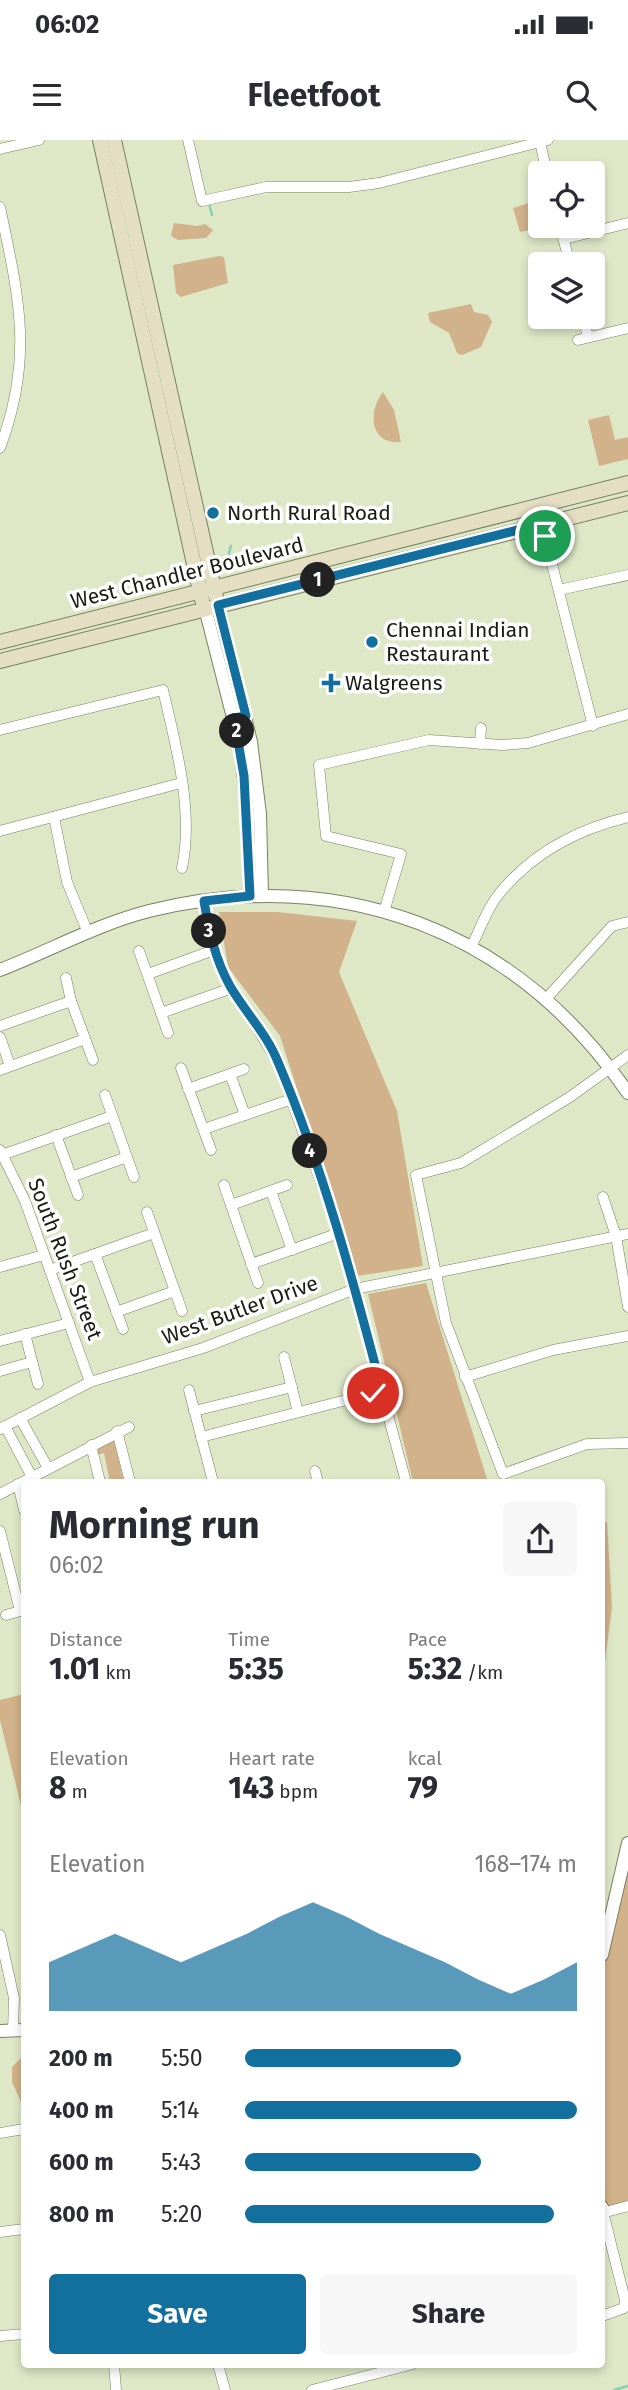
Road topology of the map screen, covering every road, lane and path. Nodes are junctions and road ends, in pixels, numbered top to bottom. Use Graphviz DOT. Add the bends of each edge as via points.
graph roads {
  1 [pos="39,140"];
  2 [pos="100,140"];
  3 [pos="114,140"];
  4 [pos="188,140"];
  5 [pos="544,141"];
  6 [pos="0,149"];
  7 [pos="546,161"];
  8 [pos="0,207"];
  9 [pos="628,223"];
  10 [pos="564,239"];
  11 [pos="567,252"];
  12 [pos="628,328"];
  13 [pos="583,329"];
  14 [pos="0,448"];
  15 [pos="628,483"];
  16 [pos="628,503"];
  17 [pos="542,524"];
  18 [pos="437,531"];
  19 [pos="441,550"];
  20 [pos="628,575"];
  21 [pos="207,589"];
  22 [pos="559,590"];
  23 [pos="211,606"];
  24 [pos="0,642"];
  25 [pos="0,662"];
  26 [pos="628,714"];
  27 [pos="593,726"];
  28 [pos="481,728"];
  29 [pos="0,730"];
  30 [pos="480,744"];
  31 [pos="181,783"];
  32 [pos="54,817"];
  33 [pos="628,817"];
  34 [pos="0,831"];
  35 [pos="182,868"];
  36 [pos="256,896"];
  37 [pos="204,901"];
  38 [pos="384,912"];
  39 [pos="628,922"];
  40 [pos="89,933"];
  41 [pos="471,947"];
  42 [pos="214,950"];
  43 [pos="139,951"];
  44 [pos="0,970"];
  45 [pos="148,974"];
  46 [pos="66,978"];
  47 [pos="232,988"];
  48 [pos="545,1000"];
  49 [pos="71,1001"];
  50 [pos="161,1013"];
  51 [pos="0,1026"];
  52 [pos="168,1033"];
  53 [pos="0,1037"];
  54 [pos="85,1039"];
  55 [pos="628,1055"];
  56 [pos="93,1060"];
  57 [pos="5,1068"];
  58 [pos="181,1068"];
  59 [pos="611,1068"];
  60 [pos="244,1069"];
  61 [pos="230,1074"];
  62 [pos="188,1088"];
  63 [pos="628,1093"];
  64 [pos="105,1095"];
  65 [pos="292,1099"];
  66 [pos="245,1115"];
  67 [pos="112,1116"];
  68 [pos="204,1129"];
  69 [pos="56,1135"];
  70 [pos="211,1150"];
  71 [pos="1,1153"];
  72 [pos="127,1157"];
  73 [pos="71,1177"];
  74 [pos="134,1177"];
  75 [pos="223,1185"];
  76 [pos="287,1185"];
  77 [pos="271,1191"];
  78 [pos="78,1195"];
  79 [pos="603,1197"];
  80 [pos="231,1205"];
  81 [pos="147,1212"];
  82 [pos="154,1233"];
  83 [pos="339,1233"];
  84 [pos="628,1234"];
  85 [pos="616,1236"];
  86 [pos="292,1250"];
  87 [pos="95,1254"];
  88 [pos="44,1255"];
  89 [pos="251,1264"];
  90 [pos="0,1267"];
  91 [pos="50,1270"];
  92 [pos="433,1272"];
  93 [pos="258,1283"];
  94 [pos="355,1289"];
  95 [pos="174,1291"];
  96 [pos="628,1307"];
  97 [pos="182,1311"];
  98 [pos="116,1312"];
  99 [pos="69,1323"];
  100 [pos="122,1329"];
  101 [pos="25,1334"];
  102 [pos="628,1336"];
  103 [pos="0,1341"];
  104 [pos="284,1357"];
  105 [pos="32,1362"];
  106 [pos="0,1371"];
  107 [pos="465,1377"];
  108 [pos="90,1382"];
  109 [pos="38,1384"];
  110 [pos="292,1387"];
  111 [pos="189,1390"];
  112 [pos="382,1391"];
  113 [pos="194,1411"];
  114 [pos="298,1412"];
  115 [pos="20,1418"];
  116 [pos="129,1427"];
  117 [pos="3,1428"];
  118 [pos="117,1431"];
  119 [pos="201,1437"];
  120 [pos="628,1443"];
  121 [pos="91,1445"];
  122 [pos="40,1472"];
  123 [pos="27,1479"];
  124 [pos="99,1479"];
  125 [pos="129,1479"];
  126 [pos="212,1479"];
  127 [pos="405,1479"];
  128 [pos="21,1482"];
  129 [pos="18,1484"];
  130 [pos="0,1494"];
  131 [pos="21,1497"];
  132 [pos="0,1531"];
  133 [pos="21,1607"];
  134 [pos="21,1611"];
  135 [pos="6,1615"];
  136 [pos="628,1843"];
  137 [pos="0,1935"];
  138 [pos="605,1942"];
  139 [pos="12,2031"];
  140 [pos="21,2130"];
  141 [pos="0,2133"];
  142 [pos="628,2206"];
  143 [pos="605,2210"];
  144 [pos="605,2223"];
  145 [pos="21,2229"];
  146 [pos="0,2232"];
  147 [pos="605,2315"];
  148 [pos="21,2334"];
  149 [pos="0,2336"];
  150 [pos="114,2368"];
  151 [pos="219,2368"];
  152 [pos="398,2368"];
  153 [pos="116,2390"];
  154 [pos="225,2390"];
  155 [pos="312,2390"];
  1 -- 6 [label="street"];
  2 -- 21 [label="main road"];
  3 -- 21 [label="main road"];
  4 -- 5 [label="street" via="202,201 267,187 379,183"];
  5 -- 7 [label="street"];
  8 -- 14 [label="street" via="20,299 22,341 16,399"];
  9 -- 10 [label="street"];
  10 -- 11 [label="street"];
  12 -- 13 [label="street" via="583,339"];
  15 -- 18 [label="main road, West Chandler Boulevard"];
  16 -- 17 [label="main road, West Chandler Boulevard"];
  17 -- 19 [label="main road, West Chandler Boulevard"];
  17 -- 22 [label="street"];
  18 -- 19 [label="main road"];
  18 -- 21 [label="main road, West Chandler Boulevard"];
  19 -- 23 [label="main road, West Chandler Boulevard"];
  20 -- 22 [label="street"];
  21 -- 23 [label="main road"];
  21 -- 24 [label="main road, West Chandler Boulevard"];
  22 -- 27 [label="street"];
  23 -- 25 [label="main road, West Chandler Boulevard"];
  23 -- 36 [label="street" via="240,717"];
  26 -- 27 [label="street"];
  27 -- 30 [label="street" via="528,743"];
  28 -- 30 [label="street"];
  29 -- 31 [label="street" via="163,690"];
  30 -- 38 [label="street" via="429,740 319,765 326,836 401,854"];
  31 -- 32 [label="street"];
  31 -- 35 [label="street" via="186,834"];
  32 -- 34 [label="street"];
  32 -- 40 [label="street" via="67,882"];
  33 -- 41 [label="street" via="567,838 529,862 498,895"];
  36 -- 37 [label="street"];
  36 -- 38 [label="street" via="318,897"];
  37 -- 40 [label="street" via="146,912"];
  37 -- 42 [label="street"];
  38 -- 41 [label="street"];
  39 -- 48 [label="street" via="612,926"];
  40 -- 44 [label="street"];
  41 -- 48 [label="street"];
  42 -- 45 [label="street"];
  42 -- 47 [label="street"];
  43 -- 45 [label="street"];
  45 -- 50 [label="street"];
  46 -- 49 [label="street"];
  47 -- 50 [label="street"];
  47 -- 65 [label="street" via="270,1045"];
  48 -- 59 [label="street" via="580,1031"];
  49 -- 51 [label="street"];
  49 -- 54 [label="street"];
  50 -- 52 [label="street"];
  53 -- 57 [label="street"];
  54 -- 56 [label="street"];
  54 -- 57 [label="street"];
  55 -- 59 [label="street"];
  58 -- 62 [label="street"];
  59 -- 63 [label="street"];
  59 -- 92 [label="street" via="461,1163 416,1175"];
  60 -- 61 [label="street"];
  61 -- 62 [label="street"];
  61 -- 66 [label="street"];
  62 -- 68 [label="street"];
  64 -- 67 [label="street"];
  65 -- 66 [label="street"];
  65 -- 83 [label="street"];
  66 -- 68 [label="street"];
  67 -- 69 [label="street"];
  67 -- 72 [label="street"];
  68 -- 70 [label="street"];
  69 -- 71 [label="street"];
  69 -- 73 [label="street"];
  71 -- 88 [label="street, South Rush Street" via="22,1193"];
  72 -- 73 [label="street"];
  72 -- 74 [label="street"];
  73 -- 78 [label="street"];
  75 -- 80 [label="street"];
  76 -- 77 [label="street"];
  77 -- 80 [label="street"];
  77 -- 86 [label="street"];
  79 -- 85 [label="street"];
  80 -- 89 [label="street"];
  81 -- 82 [label="street"];
  82 -- 87 [label="street"];
  82 -- 95 [label="street"];
  83 -- 86 [label="street"];
  83 -- 94 [label="street"];
  84 -- 85 [label="street, West Butler Drive"];
  85 -- 92 [label="street, West Butler Drive"];
  85 -- 96 [label="street"];
  86 -- 89 [label="street"];
  87 -- 91 [label="street"];
  87 -- 98 [label="street"];
  88 -- 90 [label="street"];
  88 -- 91 [label="street, South Rush Street"];
  89 -- 93 [label="street"];
  91 -- 99 [label="street, South Rush Street"];
  92 -- 94 [label="street, West Butler Drive"];
  92 -- 107 [label="street"];
  94 -- 108 [label="street, West Butler Drive" via="203,1348"];
  94 -- 112 [label="street"];
  95 -- 97 [label="street"];
  95 -- 98 [label="street"];
  98 -- 100 [label="street"];
  99 -- 101 [label="street"];
  99 -- 108 [label="street, South Rush Street"];
  101 -- 103 [label="street"];
  101 -- 105 [label="street"];
  102 -- 107 [label="street" via="553,1350"];
  104 -- 110 [label="street"];
  105 -- 106 [label="street"];
  105 -- 109 [label="street"];
  107 -- 120 [label="street" via="503,1474 587,1444"];
  108 -- 115 [label="street, West Butler Drive"];
  110 -- 113 [label="street"];
  110 -- 114 [label="street"];
  111 -- 113 [label="street"];
  112 -- 114 [label="street"];
  112 -- 127 [label="street"];
  113 -- 119 [label="street"];
  114 -- 119 [label="street"];
  115 -- 117 [label="street, West Butler Drive"];
  115 -- 122 [label="street"];
  116 -- 118 [label="street"];
  117 -- 122 [label="street"];
  118 -- 121 [label="street"];
  118 -- 125 [label="street"];
  119 -- 126 [label="street"];
  121 -- 122 [label="street"];
  121 -- 124 [label="street"];
  122 -- 123 [label="street"];
  128 -- 129 [label="street"];
  129 -- 130 [label="street"];
  129 -- 131 [label="street"];
  132 -- 133 [label="street"];
  134 -- 135 [label="street"];
  136 -- 138 [label="street"];
  137 -- 139 [label="street" via="14,1998"];
  140 -- 141 [label="street"];
  142 -- 143 [label="street"];
  144 -- 147 [label="street" via="625,2300 624,2308"];
  145 -- 146 [label="street"];
  148 -- 149 [label="street"];
  150 -- 153 [label="street"];
  151 -- 154 [label="street"];
  152 -- 155 [label="street"];
}
